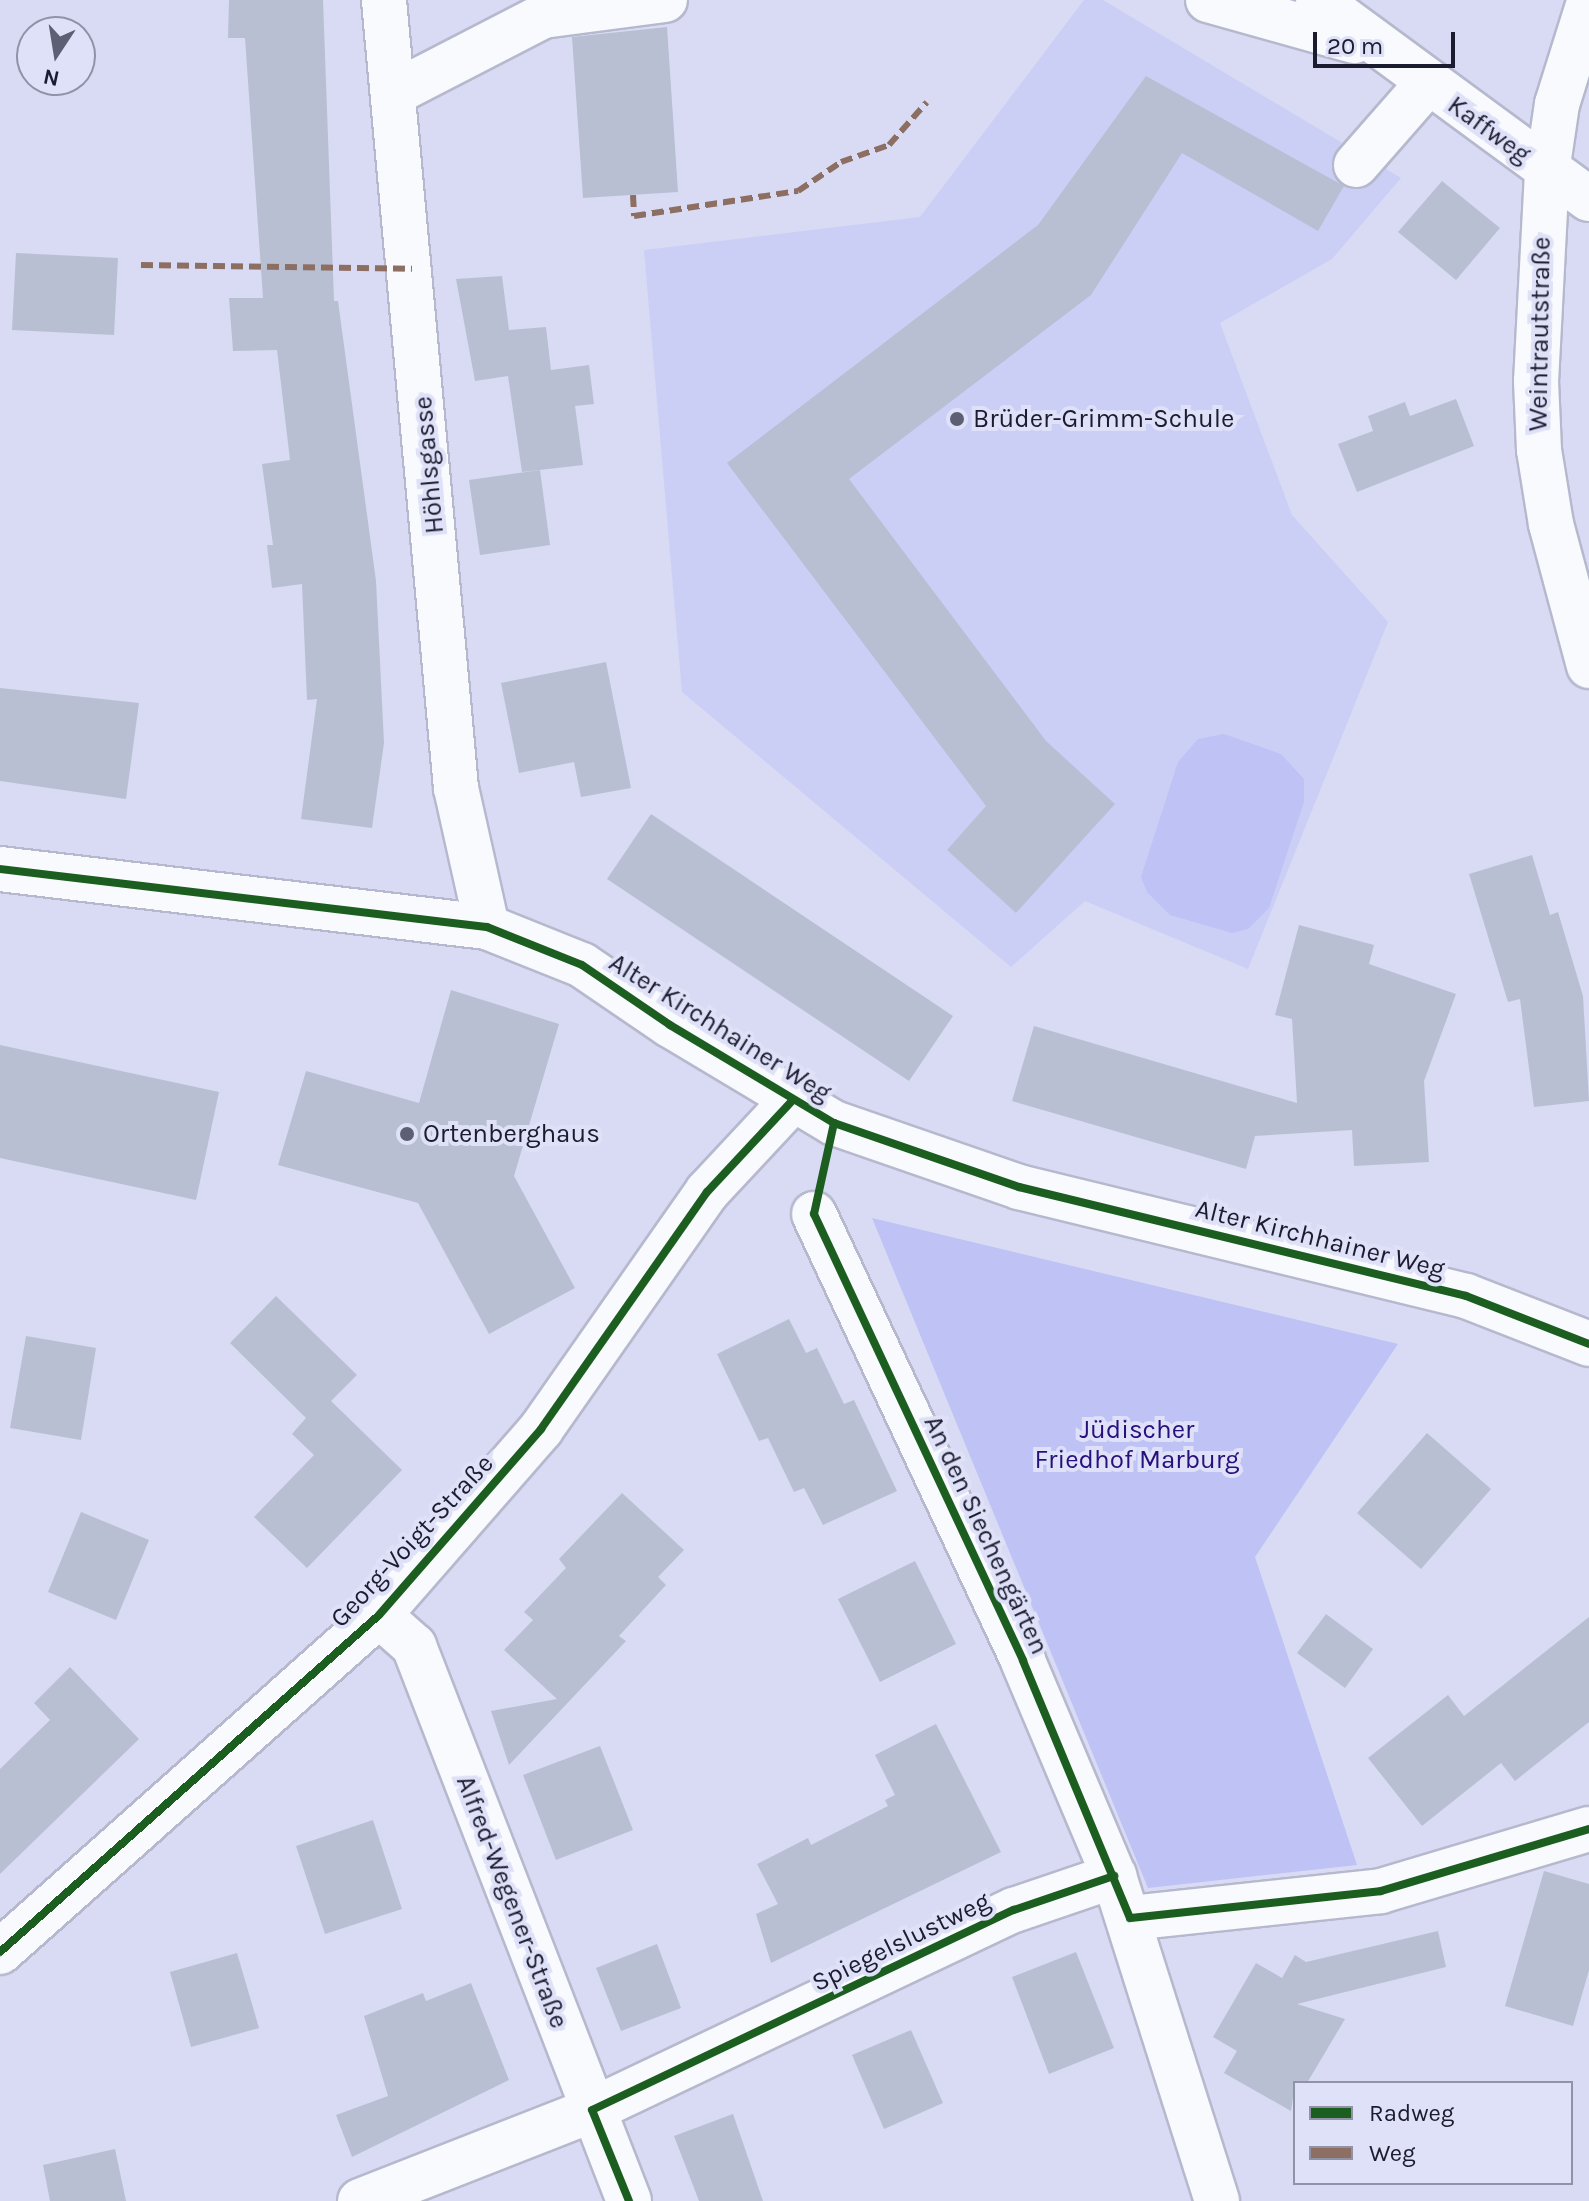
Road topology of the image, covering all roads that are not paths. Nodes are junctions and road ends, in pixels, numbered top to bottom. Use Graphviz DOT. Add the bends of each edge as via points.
graph roads {
  1 [pos="384,0"];
  2 [pos="665,0"];
  3 [pos="1208,0"];
  4 [pos="1318,0"];
  5 [pos="1589,2"];
  6 [pos="1379,49"];
  7 [pos="1427,84"];
  8 [pos="394,93"];
  9 [pos="1356,165"];
  10 [pos="1547,172"];
  11 [pos="1589,199"];
  12 [pos="1589,666"];
  13 [pos="0,869"];
  14 [pos="487,927"];
  15 [pos="792,1101"];
  16 [pos="814,1214"];
  17 [pos="1589,1344"];
  18 [pos="379,1615"];
  19 [pos="1589,1829"];
  20 [pos="1114,1876"];
  21 [pos="1130,1918"];
  22 [pos="0,1952"];
  23 [pos="592,2110"];
  24 [pos="360,2201"];
  25 [pos="629,2201"];
  26 [pos="1217,2201"];
  1 -- 8 [label="street, Höhlsgasse"];
  2 -- 8 [label="street" via="543,16"];
  3 -- 6 [label="street"];
  4 -- 6 [label="street, Kaffweg"];
  5 -- 10 [label="street, Weintrautstraße" via="1557,104"];
  6 -- 7 [label="street, Kaffweg"];
  7 -- 9 [label="street"];
  7 -- 10 [label="street, Kaffweg"];
  8 -- 14 [label="street, Höhlsgasse" via="456,788"];
  10 -- 11 [label="street, Kaffweg"];
  10 -- 12 [label="street, Weintrautstraße" via="1536,314 1539,450 1551,524"];
  13 -- 14 [label="street, Alter Kirchhainer Weg"];
  14 -- 15 [label="street, Alter Kirchhainer Weg" via="582,965"];
  15 -- 17 [label="street, Alter Kirchhainer Weg" via="834,1123 1019,1187 1466,1296"];
  15 -- 18 [label="street, Georg-Voigt-Straße" via="707,1192 541,1429"];
  16 -- 20 [label="street, An den Siechengärten" via="1023,1661"];
  18 -- 22 [label="street, Georg-Voigt-Straße"];
  18 -- 23 [label="street, Alfred-Wegener-Straße" via="414,1646"];
  19 -- 21 [label="street" via="1381,1891"];
  20 -- 21 [label="street"];
  20 -- 23 [label="street, Spiegelslustweg" via="1014,1910"];
  21 -- 26 [label="street"];
  23 -- 24 [label="street, Spiegelslustweg"];
  23 -- 25 [label="street, Alfred-Wegener-Straße"];
}
